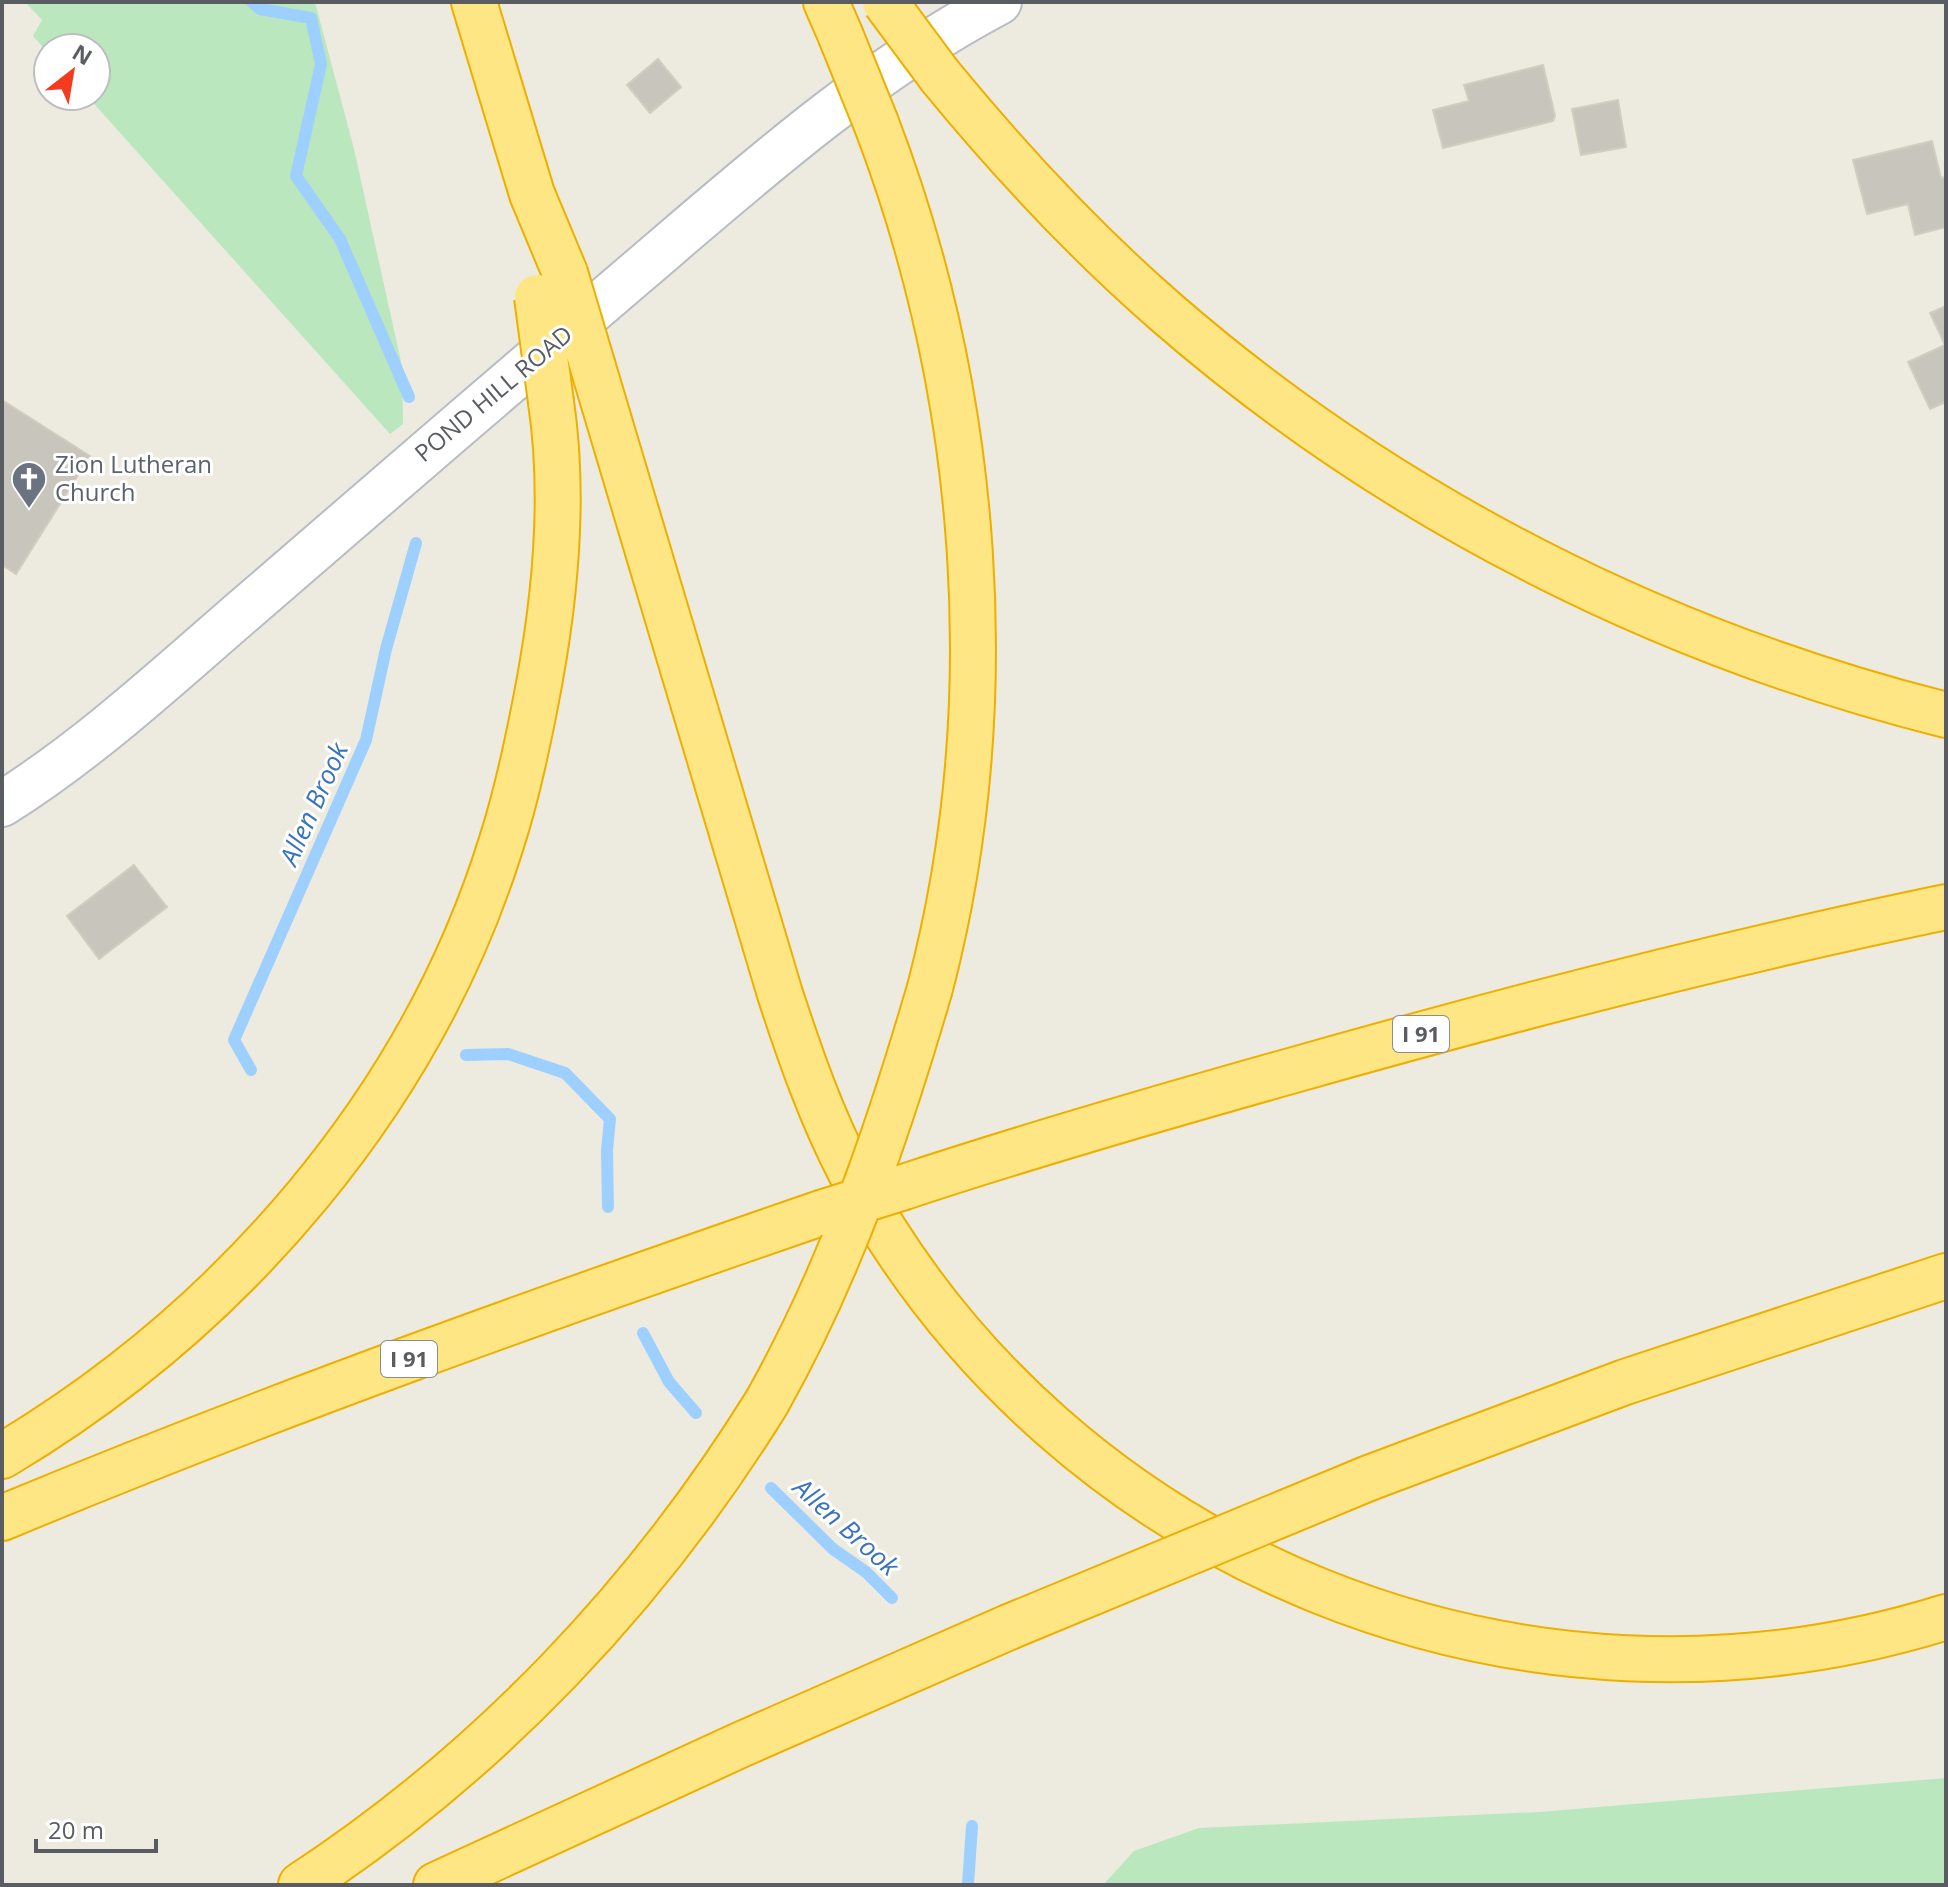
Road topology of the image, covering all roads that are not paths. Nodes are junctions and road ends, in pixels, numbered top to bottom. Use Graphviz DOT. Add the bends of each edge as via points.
graph roads {
  1 [pos="474,2"];
  2 [pos="885,2"];
  3 [pos="999,2"];
  4 [pos="833,18"];
  5 [pos="551,285"];
  6 [pos="1946,715"];
  7 [pos="2,804"];
  8 [pos="1946,907"];
  9 [pos="1946,1276"];
  10 [pos="2,1456"];
  11 [pos="2,1518"];
  12 [pos="1946,1617"];
  13 [pos="301,1885"];
  14 [pos="436,1885"];
  1 -- 5 [label="highway" via="532,194"];
  2 -- 6 [label="highway, bridge" via="940,76 1048,199 1166,313 1245,377 1386,476 1500,543 1638,610 1800,673"];
  3 -- 7 [label="main road, POND HILL ROAD" via="824,116 104,731"];
  4 -- 13 [label="highway, bridge" via="912,227 955,418 970,558 967,787 948,915 930,988 896,1103 827,1284 767,1402 688,1521 521,1709 457,1767"];
  5 -- 10 [label="highway, bridge" via="551,402 558,466 556,556 544,655 501,846 473,920 395,1072 347,1145 265,1244 200,1309 129,1368"];
  5 -- 12 [label="highway, bridge" via="593,367 780,994 835,1140 871,1208 920,1281 987,1362 1058,1432 1148,1501 1242,1555 1357,1606 1463,1638 1568,1654 1712,1658 1841,1643"];
  8 -- 11 [label="highway, I 91, bridge" via="1719,957 1421,1034 1168,1105 821,1213 445,1345"];
  9 -- 14 [label="highway, bridge" via="1625,1382 1369,1478 1009,1627"];
}
